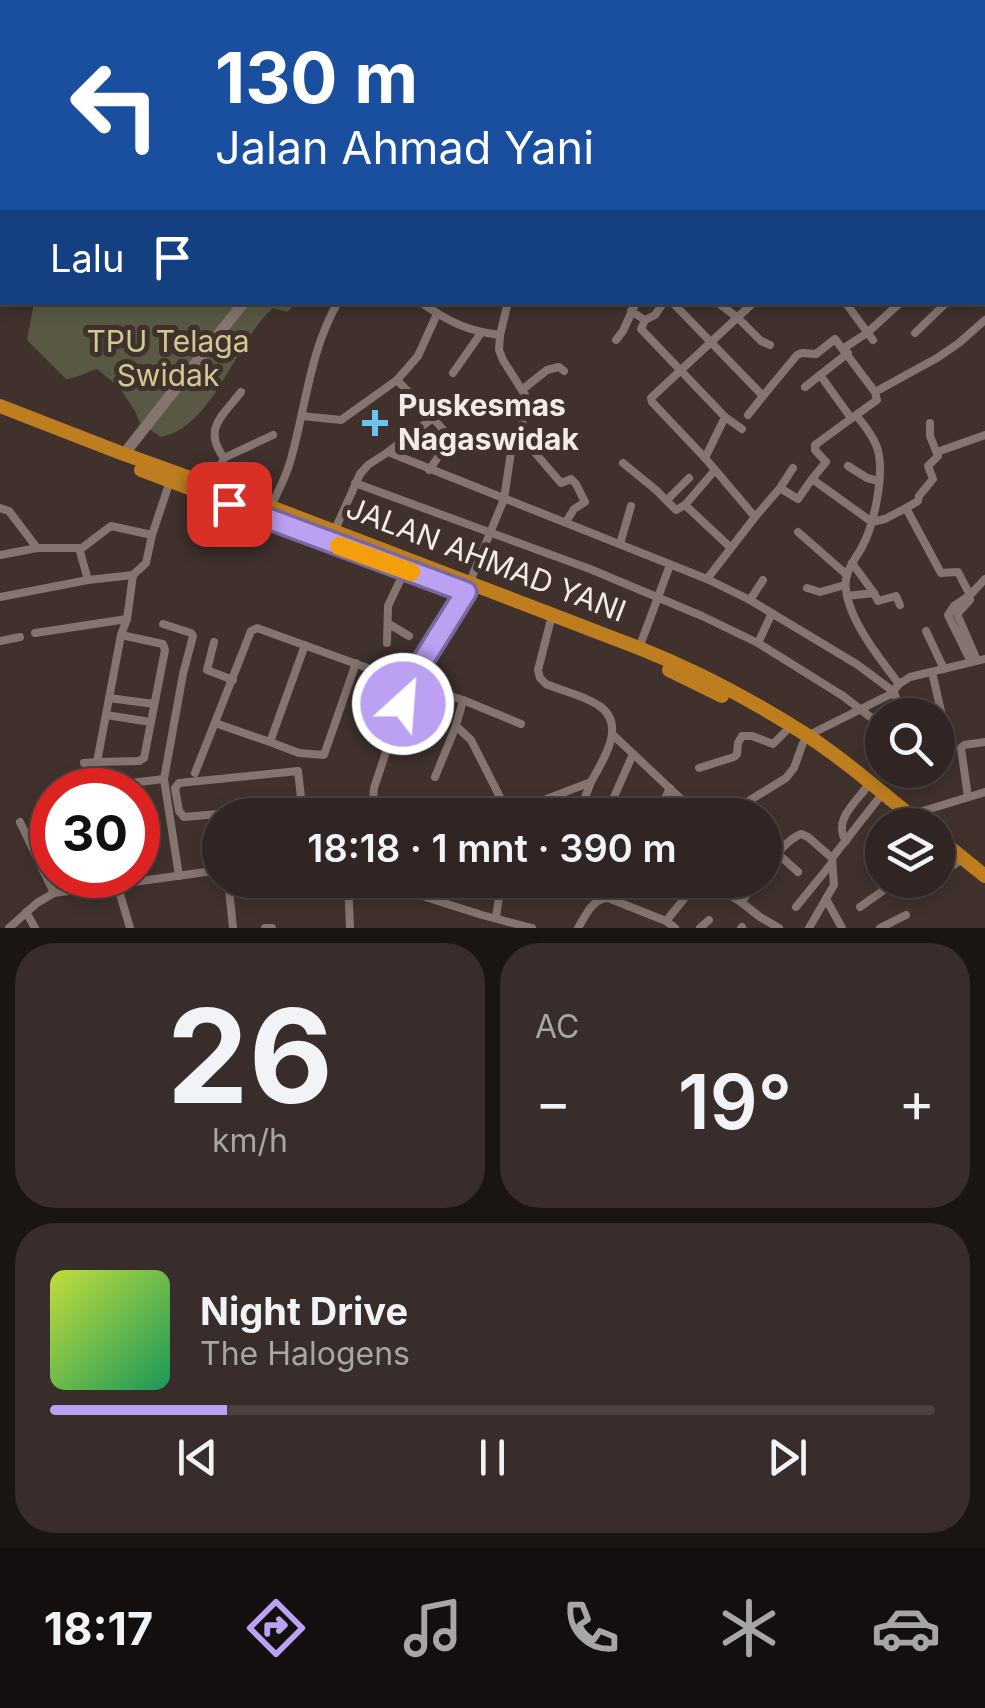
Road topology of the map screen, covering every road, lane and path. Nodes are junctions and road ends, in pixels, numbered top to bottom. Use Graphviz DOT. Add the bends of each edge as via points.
graph roads {
  1 [pos="337,305"];
  2 [pos="424,305"];
  3 [pos="507,305"];
  4 [pos="665,305"];
  5 [pos="671,305"];
  6 [pos="721,305"];
  7 [pos="751,305"];
  8 [pos="847,305"];
  9 [pos="859,305"];
  10 [pos="898,305"];
  11 [pos="941,305"];
  12 [pos="634,307"];
  13 [pos="241,308"];
  14 [pos="852,311"];
  15 [pos="436,314"];
  16 [pos="738,318"];
  17 [pos="985,320"];
  18 [pos="643,324"];
  19 [pos="481,333"];
  20 [pos="914,333"];
  21 [pos="500,335"];
  22 [pos="870,336"];
  23 [pos="616,340"];
  24 [pos="711,342"];
  25 [pos="770,345"];
  26 [pos="846,350"];
  27 [pos="681,370"];
  28 [pos="564,371"];
  29 [pos="453,372"];
  30 [pos="820,375"];
  31 [pos="397,380"];
  32 [pos="805,387"];
  33 [pos="523,390"];
  34 [pos="241,392"];
  35 [pos="875,392"];
  36 [pos="763,396"];
  37 [pos="0,406"];
  38 [pos="748,415"];
  39 [pos="0,416"];
  40 [pos="302,416"];
  41 [pos="854,416"];
  42 [pos="725,417"];
  43 [pos="433,418"];
  44 [pos="930,424"];
  45 [pos="742,429"];
  46 [pos="520,434"];
  47 [pos="273,435"];
  48 [pos="985,435"];
  49 [pos="388,452"];
  50 [pos="936,452"];
  51 [pos="122,458"];
  52 [pos="224,458"];
  53 [pos="705,458"];
  54 [pos="623,463"];
  55 [pos="848,466"];
  56 [pos="793,468"];
  57 [pos="429,470"];
  58 [pos="715,470"];
  59 [pos="689,478"];
  60 [pos="812,479"];
  61 [pos="170,481"];
  62 [pos="879,481"];
  63 [pos="355,483"];
  64 [pos="212,486"];
  65 [pos="780,488"];
  66 [pos="504,499"];
  67 [pos="666,500"];
  68 [pos="684,505"];
  69 [pos="631,506"];
  70 [pos="271,507"];
  71 [pos="0,508"];
  72 [pos="906,508"];
  73 [pos="755,516"];
  74 [pos="566,522"];
  75 [pos="872,522"];
  76 [pos="334,532"];
  77 [pos="798,532"];
  78 [pos="491,534"];
  79 [pos="152,535"];
  80 [pos="620,544"];
  81 [pos="38,548"];
  82 [pos="79,548"];
  83 [pos="730,548"];
  84 [pos="0,554"];
  85 [pos="852,563"];
  86 [pos="670,565"];
  87 [pos="405,570"];
  88 [pos="133,575"];
  89 [pos="847,575"];
  90 [pos="707,579"];
  91 [pos="985,579"];
  92 [pos="88,580"];
  93 [pos="763,580"];
  94 [pos="468,588"];
  95 [pos="808,588"];
  96 [pos="846,591"];
  97 [pos="874,593"];
  98 [pos="658,596"];
  99 [pos="0,597"];
  100 [pos="970,598"];
  101 [pos="750,600"];
  102 [pos="900,606"];
  103 [pos="772,613"];
  104 [pos="128,619"];
  105 [pos="550,623"];
  106 [pos="163,624"];
  107 [pos="388,624"];
  108 [pos="926,631"];
  109 [pos="35,634"];
  110 [pos="122,635"];
  111 [pos="20,636"];
  112 [pos="409,636"];
  113 [pos="0,641"];
  114 [pos="214,642"];
  115 [pos="387,643"];
  116 [pos="758,644"];
  117 [pos="305,645"];
  118 [pos="639,648"];
  119 [pos="978,660"];
  120 [pos="356,664"];
  121 [pos="944,668"];
  122 [pos="932,672"];
  123 [pos="232,680"];
  124 [pos="409,683"];
  125 [pos="896,688"];
  126 [pos="109,698"];
  127 [pos="898,698"];
  128 [pos="938,698"];
  129 [pos="463,700"];
  130 [pos="154,704"];
  131 [pos="862,710"];
  132 [pos="865,712"];
  133 [pos="106,715"];
  134 [pos="151,722"];
  135 [pos="215,723"];
  136 [pos="521,724"];
  137 [pos="456,726"];
  138 [pos="785,732"];
  139 [pos="612,734"];
  140 [pos="806,739"];
  141 [pos="270,742"];
  142 [pos="985,742"];
  143 [pos="633,754"];
  144 [pos="962,756"];
  145 [pos="955,757"];
  146 [pos="84,762"];
  147 [pos="97,762"];
  148 [pos="699,768"];
  149 [pos="196,773"];
  150 [pos="434,777"];
  151 [pos="164,779"];
  152 [pos="160,780"];
  153 [pos="591,782"];
  154 [pos="670,788"];
  155 [pos="985,792"];
  156 [pos="873,793"];
  157 [pos="968,797"];
  158 [pos="375,798"];
  159 [pos="499,798"];
  160 [pos="549,798"];
  161 [pos="585,798"];
  162 [pos="614,798"];
  163 [pos="666,798"];
  164 [pos="680,798"];
  165 [pos="754,798"];
  166 [pos="895,808"];
  167 [pos="897,808"];
  168 [pos="945,808"];
  169 [pos="302,811"];
  170 [pos="20,822"];
  171 [pos="846,841"];
  172 [pos="30,843"];
  173 [pos="782,849"];
  174 [pos="955,857"];
  175 [pos="782,858"];
  176 [pos="955,859"];
  177 [pos="832,861"];
  178 [pos="958,862"];
  179 [pos="955,864"];
  180 [pos="798,872"];
  181 [pos="202,873"];
  182 [pos="179,876"];
  183 [pos="160,879"];
  184 [pos="985,879"];
  185 [pos="45,898"];
  186 [pos="118,898"];
  187 [pos="230,898"];
  188 [pos="349,898"];
  189 [pos="429,898"];
  190 [pos="498,898"];
  191 [pos="735,898"];
  192 [pos="744,898"];
  193 [pos="872,898"];
  194 [pos="684,899"];
  195 [pos="826,899"];
  196 [pos="741,902"];
  197 [pos="796,907"];
  198 [pos="860,907"];
  199 [pos="26,912"];
  200 [pos="906,915"];
  201 [pos="496,917"];
  202 [pos="709,920"];
  203 [pos="666,922"];
  204 [pos="9,928"];
  205 [pos="35,928"];
  206 [pos="130,928"];
  207 [pos="233,928"];
  208 [pos="265,928"];
  209 [pos="272,928"];
  210 [pos="350,928"];
  211 [pos="505,928"];
  212 [pos="532,928"];
  213 [pos="578,928"];
  214 [pos="675,928"];
  215 [pos="700,928"];
  216 [pos="779,928"];
  217 [pos="809,928"];
  218 [pos="842,928"];
  219 [pos="880,928"];
  1 -- 40 [label="street"];
  2 -- 15 [label="street"];
  3 -- 21 [label="street"];
  4 -- 18 [label="street"];
  5 -- 24 [label="street"];
  6 -- 16 [label="street"];
  7 -- 16 [label="street"];
  8 -- 14 [label="street"];
  9 -- 14 [label="street"];
  10 -- 22 [label="street"];
  11 -- 20 [label="street"];
  12 -- 18 [label="street"];
  12 -- 23 [label="street"];
  13 -- 51 [label="street"];
  14 -- 22 [label="street"];
  15 -- 19 [label="street"];
  15 -- 31 [label="street" via="418,356"];
  16 -- 24 [label="street"];
  16 -- 25 [label="street"];
  17 -- 35 [label="street" via="960,343"];
  18 -- 27 [label="street"];
  19 -- 21 [label="street"];
  19 -- 29 [label="street"];
  21 -- 33 [label="street" via="500,356"];
  22 -- 26 [label="street"];
  24 -- 27 [label="street"];
  24 -- 36 [label="street"];
  26 -- 30 [label="street"];
  26 -- 35 [label="street"];
  26 -- 36 [label="street" via="836,339 816,354 799,354"];
  27 -- 42 [label="street"];
  27 -- 53 [label="street" via="651,400"];
  28 -- 33 [label="street" via="550,368"];
  30 -- 32 [label="street"];
  30 -- 41 [label="street"];
  31 -- 40 [label="street" via="341,420"];
  31 -- 43 [label="street"];
  33 -- 46 [label="street"];
  34 -- 52 [label="street" via="214,428"];
  35 -- 41 [label="street" via="876,402"];
  36 -- 38 [label="street"];
  37 -- 51 [label="highway, JALAN AHMAD YANI"];
  39 -- 51 [label="highway, JALAN AHMAD YANI"];
  40 -- 70 [label="street"];
  41 -- 60 [label="street" via="815,445 826,462"];
  41 -- 62 [label="street" via="880,454"];
  42 -- 45 [label="street"];
  42 -- 53 [label="street"];
  43 -- 49 [label="street"];
  43 -- 57 [label="street" via="451,439"];
  44 -- 50 [label="street"];
  46 -- 66 [label="street"];
  46 -- 74 [label="street" via="561,483 576,484 585,502"];
  47 -- 52 [label="street"];
  48 -- 50 [label="street"];
  49 -- 57 [label="street"];
  49 -- 63 [label="street"];
  50 -- 72 [label="street" via="928,468 933,479 919,496 923,501"];
  51 -- 61 [label="highway, JALAN AHMAD YANI"];
  51 -- 64 [label="highway, JALAN AHMAD YANI"];
  52 -- 64 [label="street"];
  53 -- 58 [label="street"];
  54 -- 67 [label="street"];
  55 -- 62 [label="street"];
  56 -- 65 [label="street"];
  57 -- 66 [label="street"];
  58 -- 68 [label="street"];
  58 -- 73 [label="street"];
  59 -- 67 [label="street"];
  60 -- 65 [label="street" via="798,500"];
  60 -- 75 [label="street"];
  61 -- 79 [label="street"];
  61 -- 87 [label="highway, JALAN AHMAD YANI"];
  62 -- 75 [label="street"];
  63 -- 76 [label="street"];
  63 -- 78 [label="street"];
  64 -- 70 [label="highway, JALAN AHMAD YANI"];
  65 -- 73 [label="street"];
  66 -- 74 [label="street"];
  66 -- 78 [label="street"];
  67 -- 68 [label="street" via="677,511"];
  68 -- 83 [label="street"];
  69 -- 80 [label="street"];
  70 -- 76 [label="highway, JALAN AHMAD YANI"];
  71 -- 81 [label="street"];
  72 -- 75 [label="street"];
  72 -- 100 [label="street" via="940,573 958,572"];
  73 -- 83 [label="street"];
  74 -- 80 [label="street"];
  75 -- 85 [label="street"];
  76 -- 94 [label="highway, JALAN AHMAD YANI"];
  77 -- 89 [label="street"];
  78 -- 94 [label="street"];
  78 -- 98 [label="street"];
  79 -- 82 [label="street" via="111,526"];
  79 -- 88 [label="street" via="146,563"];
  80 -- 86 [label="street"];
  81 -- 82 [label="street"];
  81 -- 84 [label="street"];
  82 -- 92 [label="street"];
  83 -- 90 [label="street"];
  85 -- 89 [label="street"];
  85 -- 97 [label="street"];
  86 -- 90 [label="street"];
  86 -- 98 [label="street"];
  87 -- 94 [label="highway, JALAN AHMAD YANI"];
  87 -- 107 [label="street" via="388,606"];
  88 -- 92 [label="street"];
  88 -- 104 [label="street"];
  89 -- 96 [label="street"];
  90 -- 101 [label="street"];
  91 -- 100 [label="street"];
  92 -- 99 [label="street"];
  93 -- 101 [label="street"];
  94 -- 105 [label="highway, JALAN AHMAD YANI"];
  94 -- 118 [label="highway, JALAN AHMAD YANI"];
  94 -- 124 [label="street"];
  95 -- 96 [label="street"];
  96 -- 97 [label="street"];
  96 -- 125 [label="street" via="858,626"];
  97 -- 102 [label="street" via="878,601 896,596"];
  98 -- 116 [label="street"];
  98 -- 118 [label="street"];
  100 -- 119 [label="street" via="948,615"];
  101 -- 103 [label="street"];
  103 -- 116 [label="street"];
  103 -- 125 [label="street"];
  104 -- 109 [label="street"];
  104 -- 110 [label="street"];
  105 -- 138 [label="highway, JALAN AHMAD YANI" via="662,667"];
  105 -- 139 [label="street" via="540,678 598,705"];
  106 -- 151 [label="street" via="193,636"];
  107 -- 112 [label="street"];
  107 -- 115 [label="street"];
  108 -- 121 [label="street"];
  110 -- 126 [label="street"];
  110 -- 130 [label="street" via="165,646"];
  111 -- 113 [label="street"];
  114 -- 123 [label="street" via="207,670"];
  116 -- 131 [label="street"];
  117 -- 120 [label="street"];
  117 -- 123 [label="street" via="254,629"];
  117 -- 141 [label="street"];
  118 -- 140 [label="highway, JALAN AHMAD YANI" via="724,687"];
  119 -- 121 [label="street"];
  120 -- 124 [label="street"];
  120 -- 141 [label="street" via="324,755"];
  121 -- 122 [label="street"];
  122 -- 125 [label="street"];
  122 -- 128 [label="street"];
  123 -- 135 [label="street"];
  124 -- 129 [label="street"];
  124 -- 158 [label="street"];
  125 -- 127 [label="street"];
  125 -- 131 [label="street"];
  126 -- 130 [label="street"];
  126 -- 133 [label="street"];
  129 -- 136 [label="street"];
  129 -- 137 [label="street"];
  130 -- 134 [label="street"];
  131 -- 132 [label="street"];
  131 -- 140 [label="street"];
  133 -- 134 [label="street"];
  133 -- 147 [label="street"];
  134 -- 147 [label="street" via="144,758"];
  135 -- 141 [label="street"];
  135 -- 149 [label="street"];
  137 -- 150 [label="street"];
  137 -- 159 [label="street" via="471,740"];
  138 -- 140 [label="highway, JALAN AHMAD YANI"];
  138 -- 148 [label="street" via="773,744 742,736 734,757"];
  139 -- 143 [label="street"];
  139 -- 153 [label="street"];
  140 -- 156 [label="highway, JALAN AHMAD YANI"];
  140 -- 165 [label="street" via="786,778"];
  140 -- 167 [label="highway, JALAN AHMAD YANI"];
  142 -- 144 [label="street" via="962,746"];
  143 -- 154 [label="street"];
  143 -- 162 [label="street"];
  144 -- 145 [label="street"];
  144 -- 157 [label="street"];
  146 -- 147 [label="street"];
  151 -- 152 [label="street"];
  151 -- 182 [label="street"];
  153 -- 160 [label="street"];
  153 -- 161 [label="street"];
  154 -- 163 [label="street"];
  154 -- 164 [label="street"];
  155 -- 157 [label="street"];
  156 -- 166 [label="highway, JALAN AHMAD YANI"];
  156 -- 171 [label="street"];
  156 -- 171 [label="street" via="841,823"];
  157 -- 168 [label="street"];
  169 -- 169 [label="street" via="298,771 175,788 184,817"];
  170 -- 172 [label="street"];
  171 -- 177 [label="street"];
  173 -- 177 [label="street" via="801,834"];
  174 -- 184 [label="highway"];
  175 -- 180 [label="street"];
  176 -- 178 [label="highway"];
  177 -- 195 [label="street" via="834,885"];
  177 -- 197 [label="street"];
  178 -- 179 [label="street"];
  178 -- 184 [label="highway"];
  181 -- 182 [label="street"];
  182 -- 183 [label="street"];
  185 -- 199 [label="street"];
  186 -- 206 [label="street"];
  187 -- 207 [label="street"];
  188 -- 210 [label="street"];
  189 -- 201 [label="street"];
  190 -- 201 [label="street"];
  191 -- 196 [label="street"];
  192 -- 196 [label="street"];
  193 -- 198 [label="street"];
  194 -- 203 [label="street"];
  195 -- 217 [label="street"];
  195 -- 218 [label="street"];
  196 -- 216 [label="street"];
  199 -- 204 [label="street"];
  199 -- 205 [label="street"];
  200 -- 219 [label="street"];
  201 -- 211 [label="street"];
  201 -- 212 [label="street"];
  202 -- 215 [label="street"];
  203 -- 213 [label="street" via="600,898"];
  203 -- 214 [label="street"];
  208 -- 209 [label="street"];
}
